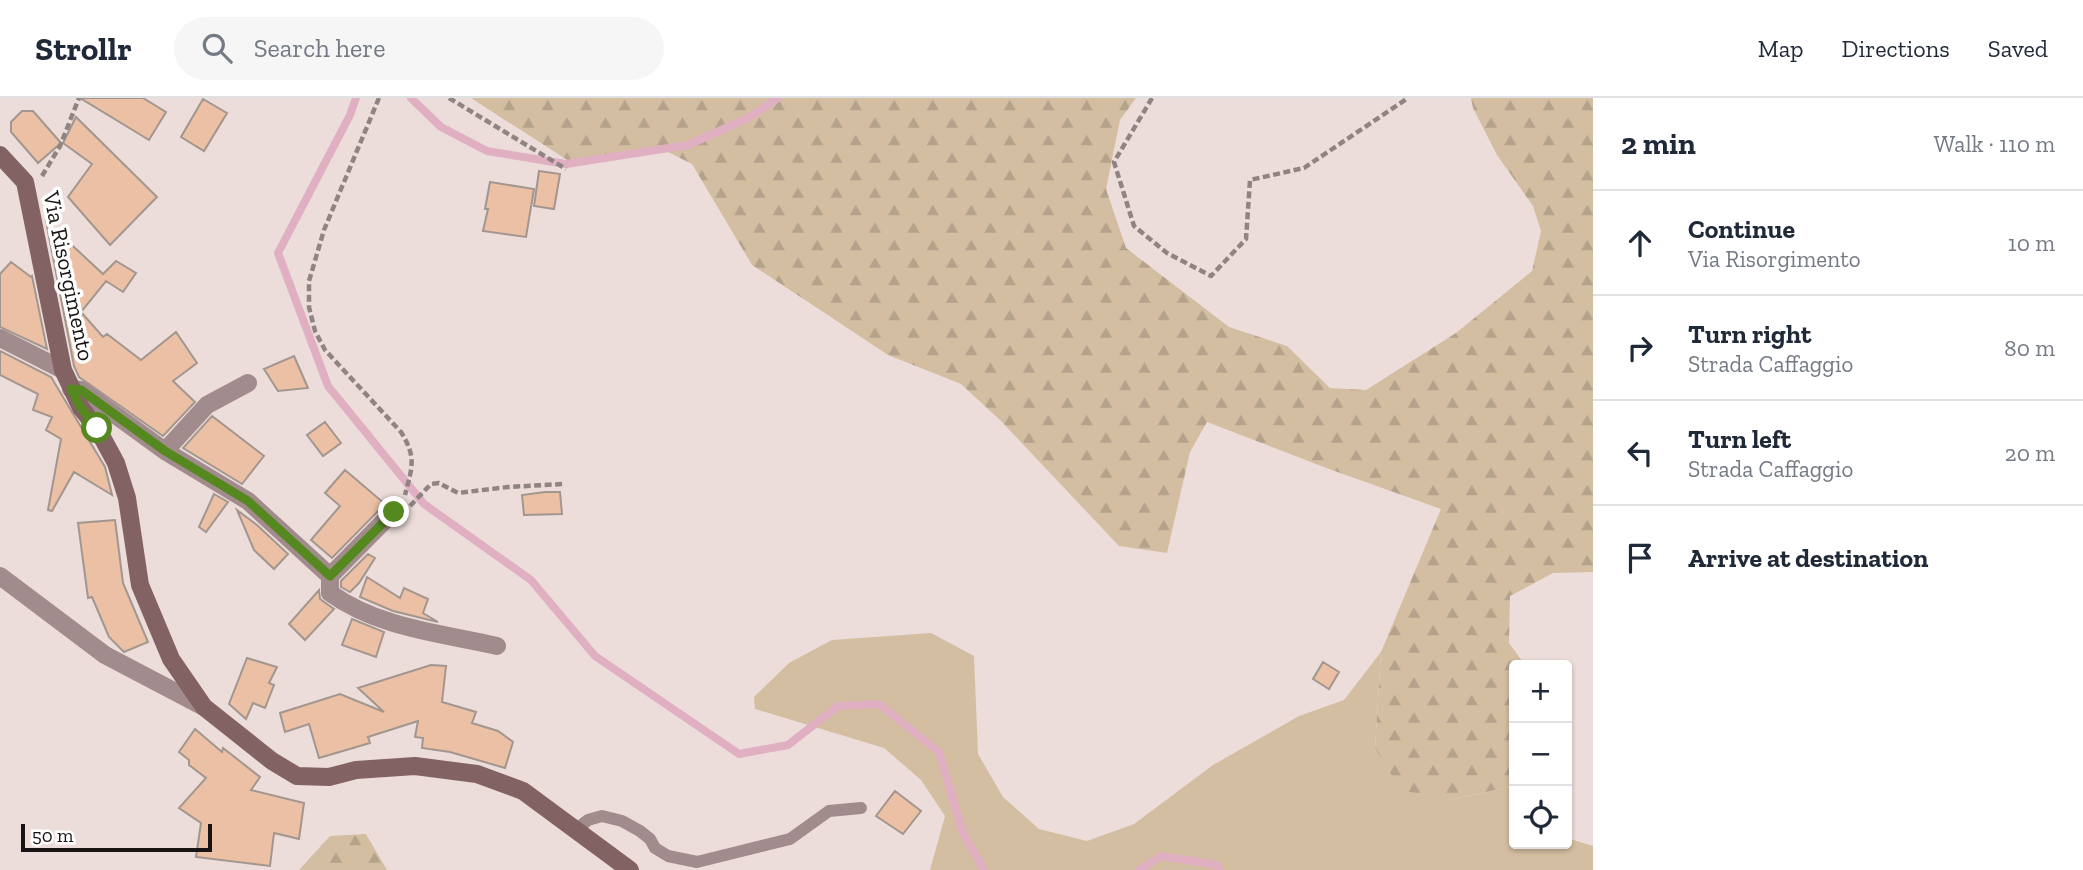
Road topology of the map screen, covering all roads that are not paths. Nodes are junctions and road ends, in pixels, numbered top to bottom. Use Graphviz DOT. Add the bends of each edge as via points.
graph roads {
  1 [pos="0,155"];
  2 [pos="0,338"];
  3 [pos="63,370"];
  4 [pos="248,383"];
  5 [pos="71,389"];
  6 [pos="165,451"];
  7 [pos="402,506"];
  8 [pos="0,576"];
  9 [pos="330,576"];
  10 [pos="497,646"];
  11 [pos="204,707"];
  12 [pos="861,808"];
  13 [pos="576,829"];
  14 [pos="630,870"];
  1 -- 3 [label="main road, Via Risorgimento" via="24,182"];
  2 -- 3 [label="street"];
  3 -- 5 [label="main road, Via Risorgimento"];
  4 -- 6 [label="street" via="207,405"];
  5 -- 6 [label="street" via="81,390"];
  5 -- 11 [label="main road, Via Risorgimento" via="116,463 127,498 140,584 171,659"];
  6 -- 9 [label="street" via="248,501"];
  7 -- 9 [label="street"];
  8 -- 11 [label="street" via="105,655"];
  9 -- 10 [label="street" via="330,593 358,611 417,630"];
  11 -- 13 [label="main road, Via Risorgimento" via="297,776 329,777 356,770 415,766 477,774 523,791"];
  12 -- 13 [label="lane" via="829,811 790,839 697,862 668,856 622,821 602,816"];
  13 -- 14 [label="main road, Via Risorgimento"];
}
